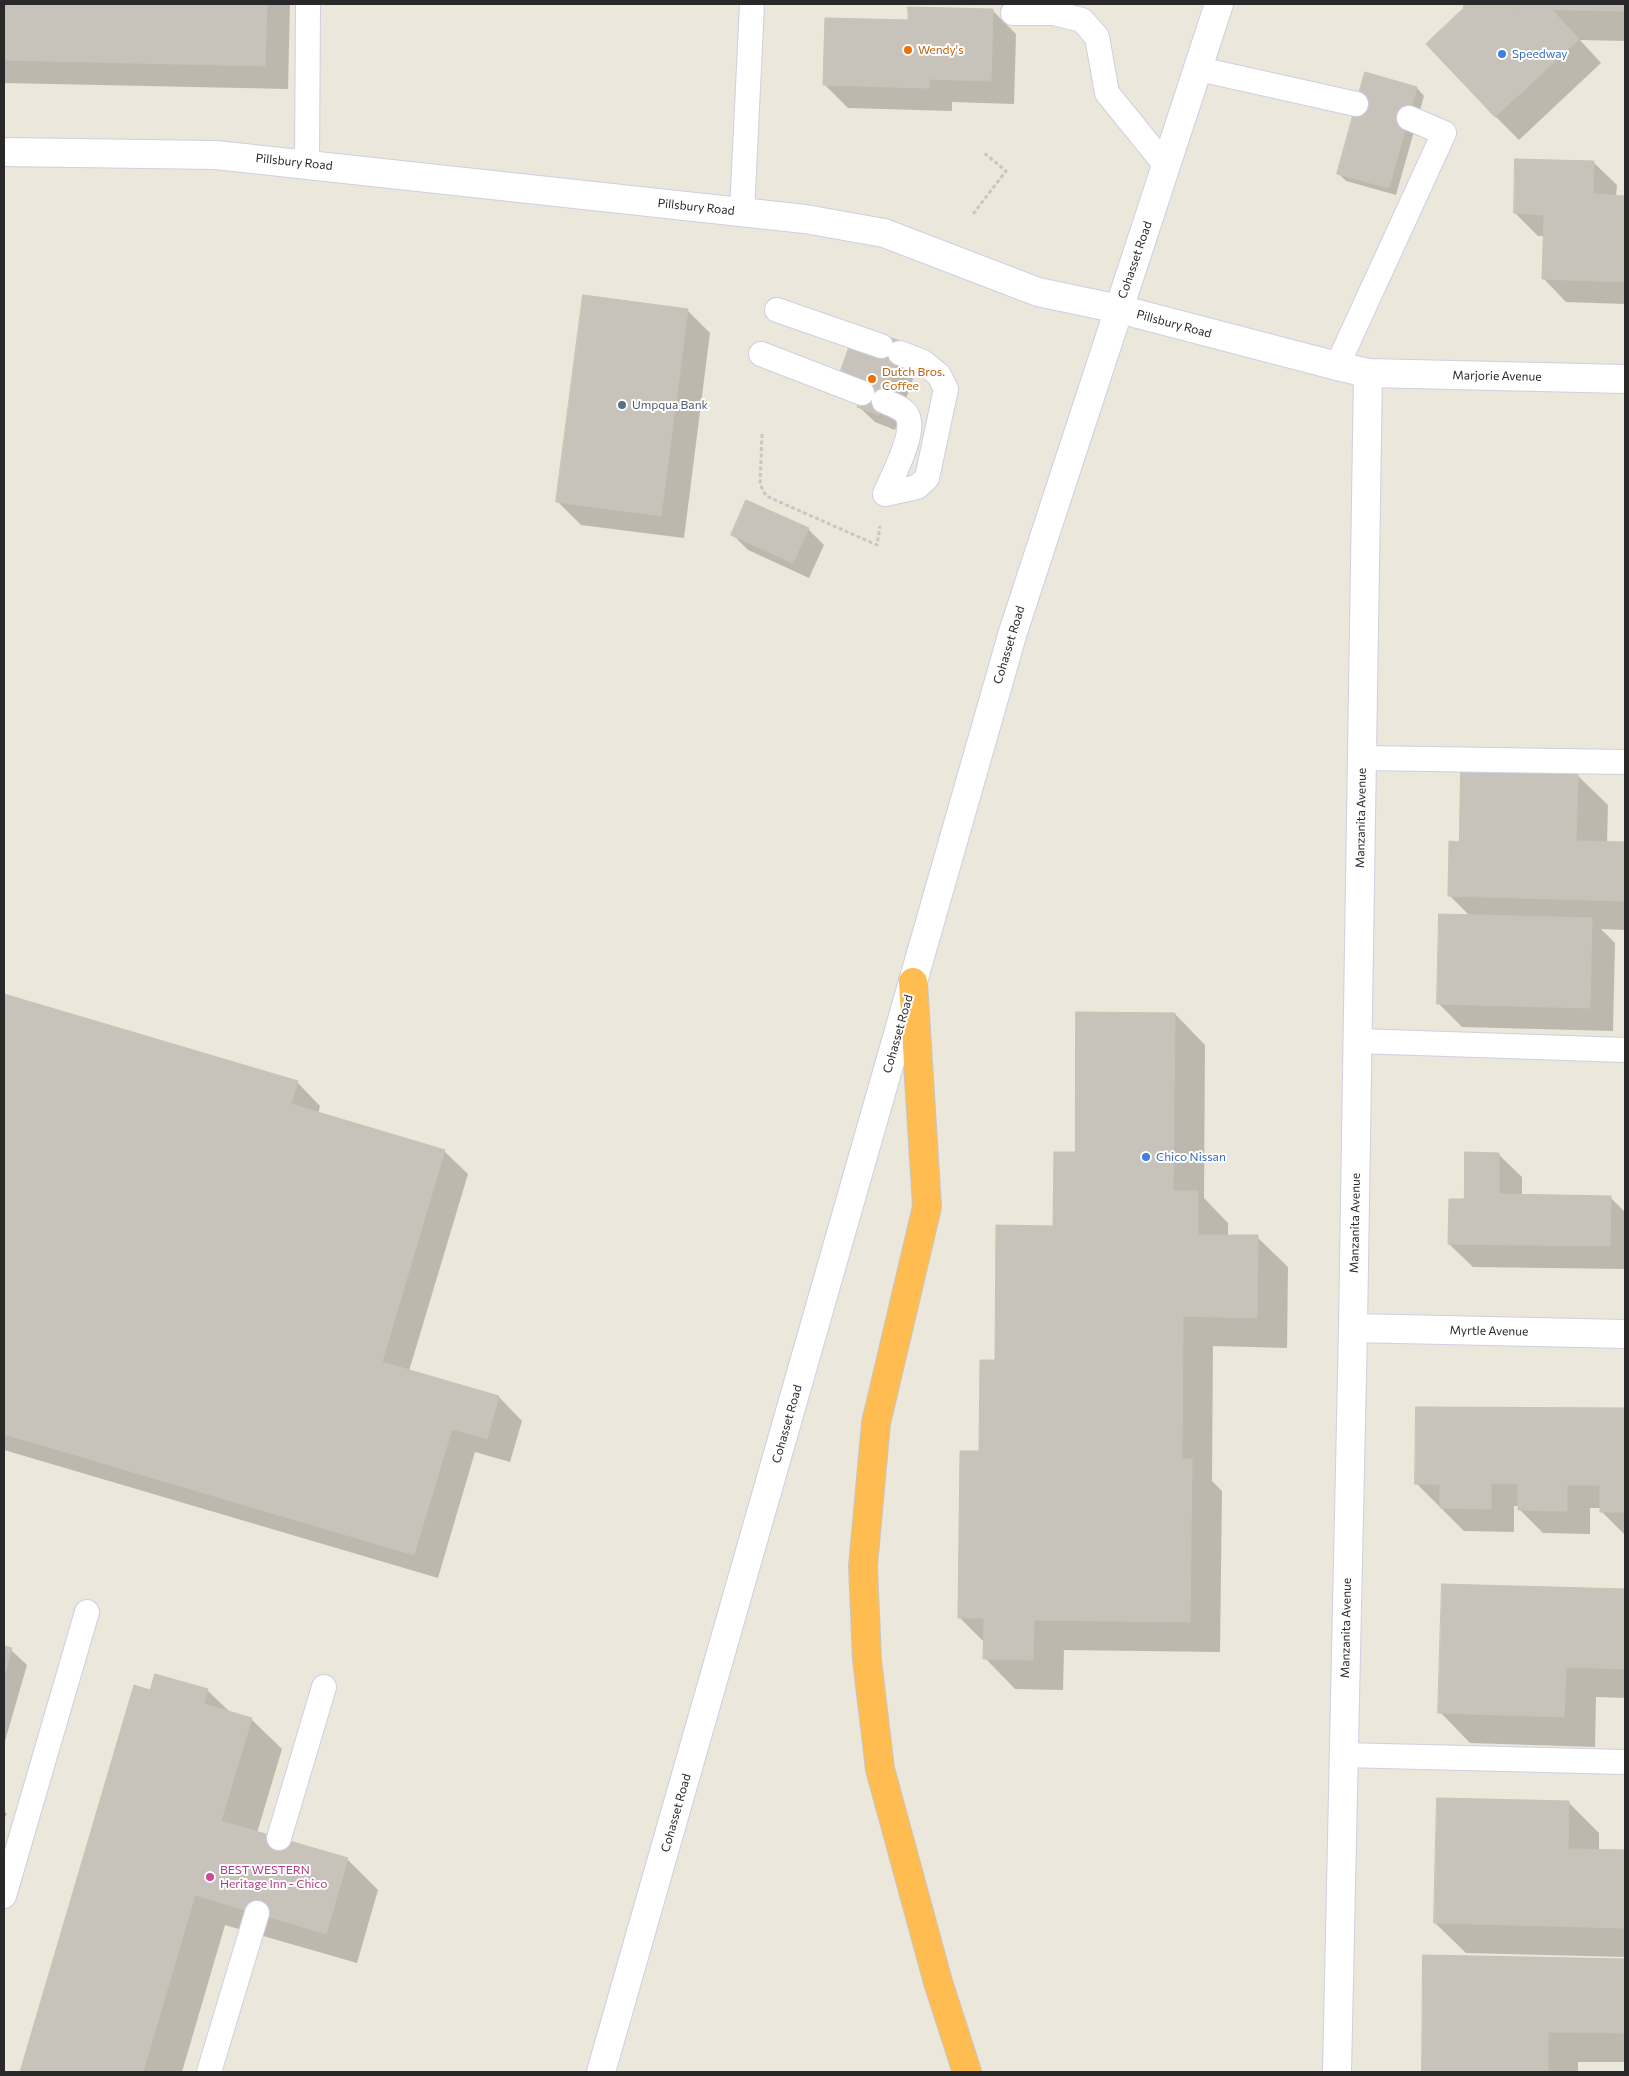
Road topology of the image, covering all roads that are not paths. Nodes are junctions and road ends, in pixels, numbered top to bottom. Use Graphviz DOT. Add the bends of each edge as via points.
graph roads {
  1 [pos="308,4"];
  2 [pos="752,4"];
  3 [pos="1219,4"];
  4 [pos="1013,13"];
  5 [pos="1199,69"];
  6 [pos="1356,104"];
  7 [pos="1409,118"];
  8 [pos="4,152"];
  9 [pos="307,163"];
  10 [pos="1166,167"];
  11 [pos="742,212"];
  12 [pos="1119,309"];
  13 [pos="777,310"];
  14 [pos="761,354"];
  15 [pos="1336,366"];
  16 [pos="1368,373"];
  17 [pos="1625,379"];
  18 [pos="1362,758"];
  19 [pos="1625,762"];
  20 [pos="913,982"];
  21 [pos="1358,1041"];
  22 [pos="1625,1050"];
  23 [pos="1353,1328"];
  24 [pos="1625,1334"];
  25 [pos="87,1612"];
  26 [pos="324,1687"];
  27 [pos="1344,1755"];
  28 [pos="1625,1762"];
  29 [pos="279,1838"];
  30 [pos="4,1896"];
  31 [pos="257,1913"];
  32 [pos="209,2072"];
  33 [pos="601,2072"];
  34 [pos="967,2072"];
  35 [pos="1337,2072"];
  1 -- 9 [label="lane"];
  2 -- 11 [label="lane"];
  3 -- 5 [label="street, Cohasset Road"];
  4 -- 10 [label="lane" via="1054,13 1082,20 1097,37 1107,92"];
  5 -- 6 [label="lane"];
  5 -- 10 [label="street, Cohasset Road"];
  7 -- 15 [label="lane" via="1444,133"];
  8 -- 9 [label="street, Pillsbury Road" via="216,155"];
  9 -- 11 [label="street, Pillsbury Road"];
  10 -- 12 [label="street, Cohasset Road"];
  11 -- 12 [label="street, Pillsbury Road" via="884,232 1038,292"];
  12 -- 15 [label="street, Pillsbury Road"];
  12 -- 20 [label="street, Cohasset Road" via="1018,616"];
  13 -- 14 [label="lane" via="923,362 938,375 946,389 928,478 917,487 885,494 905,447 910,428 907,415 895,406"];
  15 -- 16 [label="street, Pillsbury Road"];
  16 -- 17 [label="street, Marjorie Avenue"];
  16 -- 18 [label="street, Manzanita Avenue"];
  18 -- 19 [label="lane"];
  18 -- 21 [label="street, Manzanita Avenue"];
  20 -- 33 [label="street, Cohasset Road"];
  20 -- 34 [label="highway" via="926,1207 876,1423 863,1566 867,1660 880,1769 938,1982"];
  21 -- 22 [label="lane"];
  21 -- 23 [label="street, Manzanita Avenue"];
  23 -- 24 [label="street, Myrtle Avenue"];
  23 -- 27 [label="street, Manzanita Avenue"];
  25 -- 30 [label="lane"];
  26 -- 29 [label="lane"];
  27 -- 28 [label="lane"];
  27 -- 35 [label="street, Manzanita Avenue"];
  31 -- 32 [label="lane"];
}
